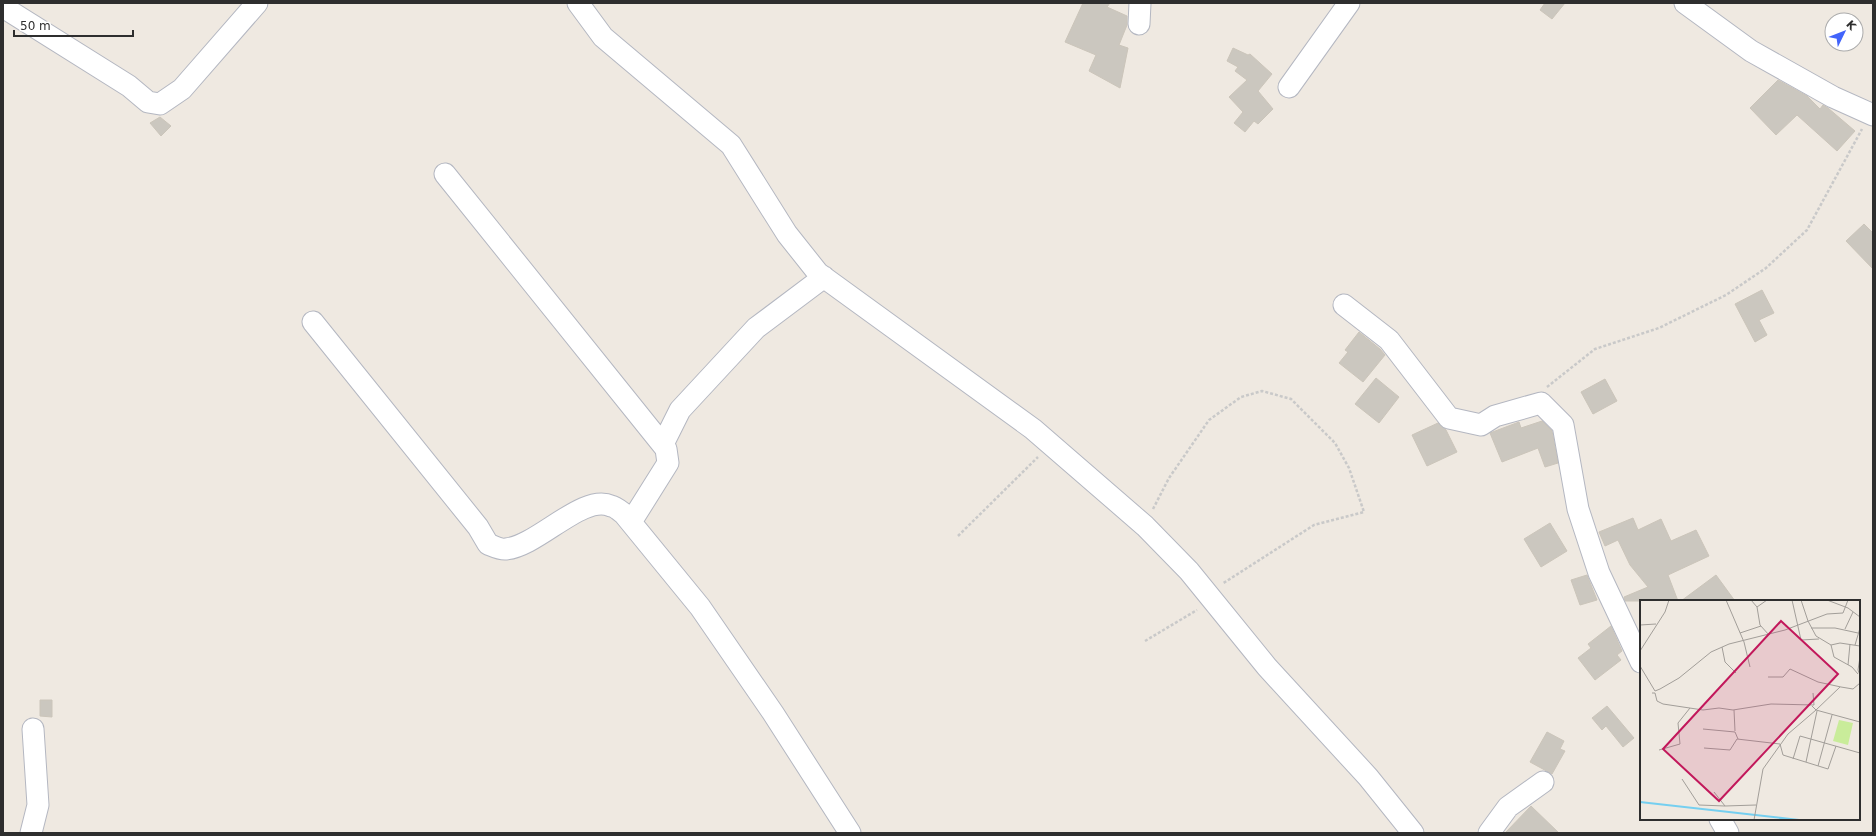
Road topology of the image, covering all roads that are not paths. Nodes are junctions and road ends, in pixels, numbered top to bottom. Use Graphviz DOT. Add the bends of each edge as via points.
graph roads {
  1 [pos="257,3"];
  2 [pos="578,3"];
  3 [pos="1140,3"];
  4 [pos="1349,3"];
  5 [pos="1685,3"];
  6 [pos="3,7"];
  7 [pos="1139,24"];
  8 [pos="1289,87"];
  9 [pos="1872,115"];
  10 [pos="446,174"];
  11 [pos="824,277"];
  12 [pos="1344,305"];
  13 [pos="313,322"];
  14 [pos="663,444"];
  15 [pos="630,522"];
  16 [pos="1640,660"];
  17 [pos="34,729"];
  18 [pos="1543,782"];
  19 [pos="1721,820"];
  20 [pos="30,833"];
  21 [pos="850,833"];
  22 [pos="1413,833"];
  23 [pos="1489,833"];
  24 [pos="1728,833"];
  1 -- 6 [label="street" via="182,89 160,104 148,102 129,86"];
  2 -- 11 [label="street" via="603,37 731,145 786,234"];
  3 -- 7 [label="street"];
  4 -- 8 [label="street"];
  5 -- 9 [label="street" via="1751,51 1833,97"];
  10 -- 14 [label="street"];
  11 -- 14 [label="street" via="756,328 680,410"];
  11 -- 22 [label="street" via="1033,428 1145,526 1189,571 1267,667 1368,777"];
  12 -- 16 [label="street" via="1389,340 1449,418 1481,425 1494,416 1541,403 1563,425 1578,509 1599,573"];
  13 -- 15 [label="street" via="478,527 488,544 504,550 528,544 574,513 595,504 611,505"];
  14 -- 15 [label="street" via="668,463"];
  15 -- 21 [label="street" via="704,613 773,712"];
  17 -- 20 [label="street" via="38,806"];
  18 -- 23 [label="street" via="1508,807"];
  19 -- 24 [label="street"];
}
